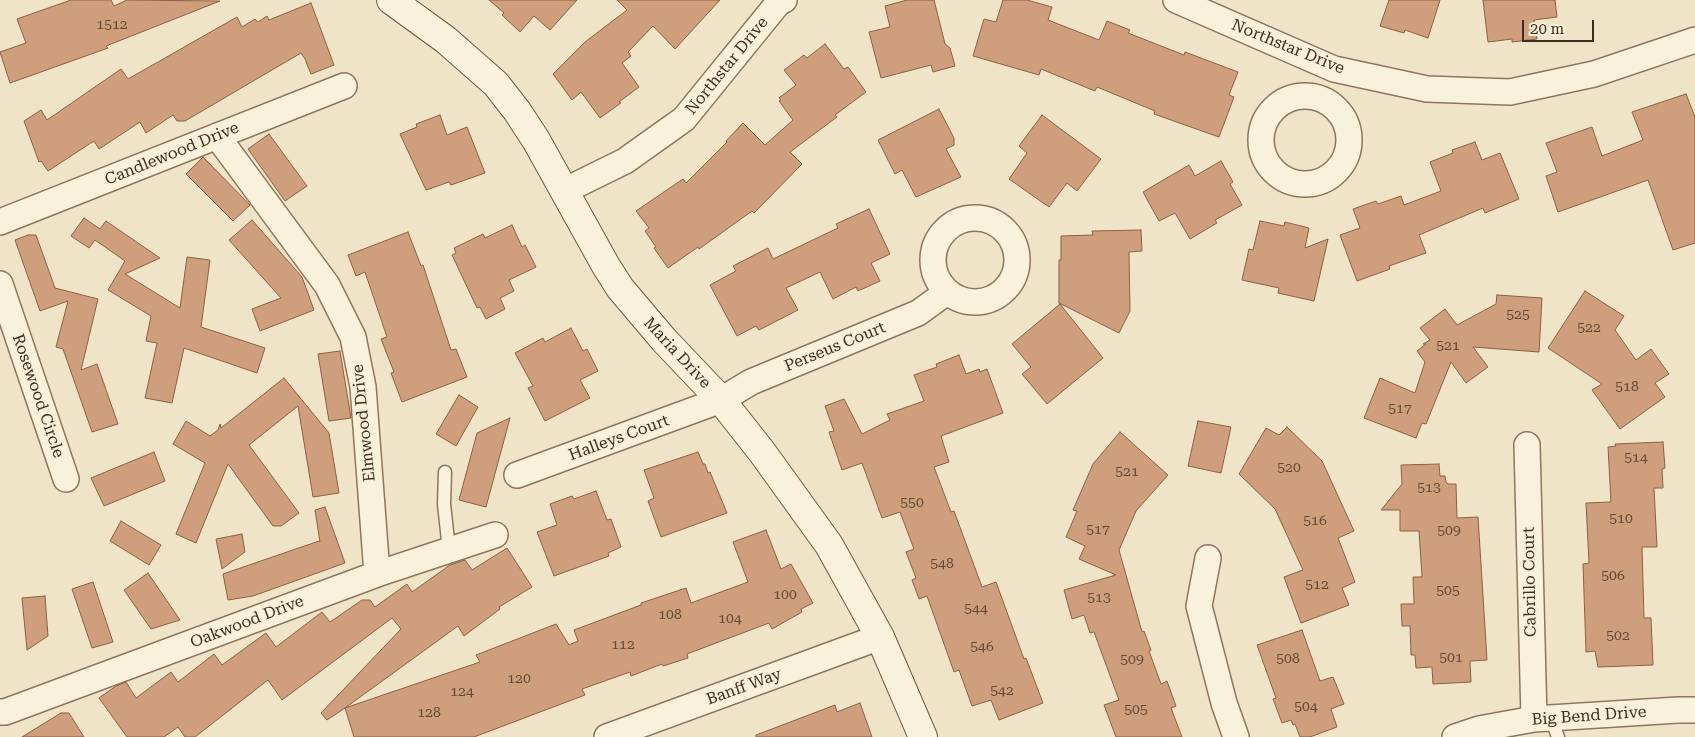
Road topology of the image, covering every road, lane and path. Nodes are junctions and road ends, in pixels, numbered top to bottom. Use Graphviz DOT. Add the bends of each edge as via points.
graph roads {
  1 [pos="391,0"];
  2 [pos="1176,0"];
  3 [pos="780,1"];
  4 [pos="1695,40"];
  5 [pos="1334,69"];
  6 [pos="344,86"];
  7 [pos="1322,99"];
  8 [pos="217,136"];
  9 [pos="564,191"];
  10 [pos="0,222"];
  11 [pos="0,284"];
  12 [pos="948,292"];
  13 [pos="721,400"];
  14 [pos="1527,445"];
  15 [pos="445,472"];
  16 [pos="517,475"];
  17 [pos="66,479"];
  18 [pos="495,535"];
  19 [pos="449,550"];
  20 [pos="1208,558"];
  21 [pos="377,574"];
  22 [pos="880,637"];
  23 [pos="1695,710"];
  24 [pos="0,712"];
  25 [pos="1547,724"];
  26 [pos="607,737"];
  27 [pos="923,737"];
  28 [pos="1236,737"];
  29 [pos="1455,737"];
  1 -- 9 [label="street, Maria Drive" via="446,40 496,84 536,140"];
  2 -- 5 [label="street, Northstar Drive"];
  3 -- 9 [label="street, Northstar Drive" via="684,119 625,161"];
  4 -- 5 [label="street, Northstar Drive" via="1594,74 1510,92 1428,89"];
  5 -- 7 [label="street"];
  6 -- 8 [label="street, Candlewood Drive"];
  8 -- 10 [label="street, Candlewood Drive"];
  8 -- 21 [label="street, Elmwood Drive" via="327,285 353,337 363,387"];
  9 -- 13 [label="street, Maria Drive" via="620,288"];
  11 -- 17 [label="street, Rosewood Circle"];
  12 -- 13 [label="street, Perseus Court" via="918,314 751,382"];
  13 -- 16 [label="street, Halleys Court"];
  13 -- 22 [label="street, Maria Drive" via="830,545"];
  14 -- 25 [label="street, Cabrillo Court"];
  15 -- 19 [label="lane" via="444,504"];
  18 -- 19 [label="street, Oakwood Drive"];
  19 -- 21 [label="street, Oakwood Drive"];
  20 -- 28 [label="street" via="1199,606"];
  21 -- 24 [label="street, Oakwood Drive"];
  22 -- 26 [label="street, Banff Way"];
  22 -- 27 [label="street, Maria Drive"];
  23 -- 25 [label="street, Big Bend Drive"];
  25 -- 29 [label="street, Big Bend Drive" via="1479,729"];
}
